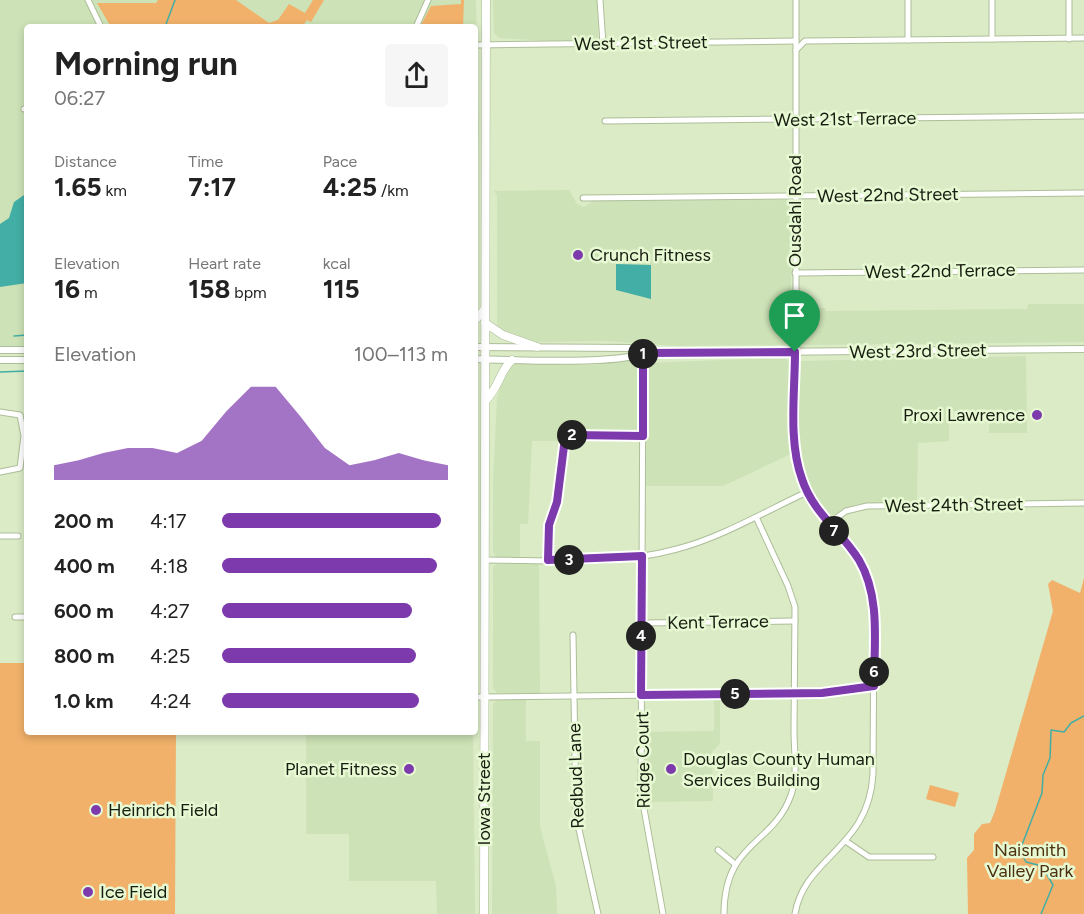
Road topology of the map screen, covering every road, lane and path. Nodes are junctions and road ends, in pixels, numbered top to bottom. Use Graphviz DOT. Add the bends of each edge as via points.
graph roads {
  1 [pos="88,0"];
  2 [pos="428,0"];
  3 [pos="486,0"];
  4 [pos="600,0"];
  5 [pos="796,0"];
  6 [pos="908,0"];
  7 [pos="992,0"];
  8 [pos="1069,0"];
  9 [pos="100,24"];
  10 [pos="417,24"];
  11 [pos="796,34"];
  12 [pos="1084,38"];
  13 [pos="993,39"];
  14 [pos="1069,39"];
  15 [pos="908,40"];
  16 [pos="796,41"];
  17 [pos="805,41"];
  18 [pos="603,44"];
  19 [pos="478,45"];
  20 [pos="486,45"];
  21 [pos="796,50"];
  22 [pos="1084,116"];
  23 [pos="795,119"];
  24 [pos="605,121"];
  25 [pos="1084,193"];
  26 [pos="795,196"];
  27 [pos="584,198"];
  28 [pos="1084,270"];
  29 [pos="795,273"];
  30 [pos="485,309"];
  31 [pos="478,317"];
  32 [pos="485,323"];
  33 [pos="485,346"];
  34 [pos="478,347"];
  35 [pos="537,347"];
  36 [pos="1084,349"];
  37 [pos="0,350"];
  38 [pos="24,350"];
  39 [pos="795,352"];
  40 [pos="643,353"];
  41 [pos="478,359"];
  42 [pos="0,360"];
  43 [pos="24,360"];
  44 [pos="485,360"];
  45 [pos="512,360"];
  46 [pos="485,402"];
  47 [pos="0,412"];
  48 [pos="643,436"];
  49 [pos="0,472"];
  50 [pos="807,492"];
  51 [pos="1084,503"];
  52 [pos="756,517"];
  53 [pos="828,524"];
  54 [pos="0,536"];
  55 [pos="18,536"];
  56 [pos="642,556"];
  57 [pos="484,560"];
  58 [pos="548,560"];
  59 [pos="15,617"];
  60 [pos="24,617"];
  61 [pos="795,621"];
  62 [pos="641,623"];
  63 [pos="573,635"];
  64 [pos="874,686"];
  65 [pos="795,693"];
  66 [pos="641,695"];
  67 [pos="573,696"];
  68 [pos="480,697"];
  69 [pos="847,842"];
  70 [pos="718,850"];
  71 [pos="933,857"];
  72 [pos="735,864"];
  73 [pos="484,914"];
  74 [pos="598,914"];
  75 [pos="663,914"];
  76 [pos="724,914"];
  77 [pos="795,914"];
  1 -- 9 [label="street"];
  2 -- 10 [label="street"];
  3 -- 20 [label="highway, Iowa Street"];
  4 -- 18 [label="street"];
  5 -- 11 [label="street, Ousdahl Road"];
  6 -- 15 [label="street"];
  7 -- 13 [label="street"];
  8 -- 14 [label="street"];
  11 -- 16 [label="street, Ousdahl Road"];
  11 -- 17 [label="street"];
  12 -- 14 [label="street"];
  13 -- 14 [label="street"];
  13 -- 15 [label="street"];
  15 -- 17 [label="street"];
  16 -- 18 [label="street, West 21st Street"];
  16 -- 21 [label="street, Ousdahl Road"];
  17 -- 21 [label="street"];
  18 -- 20 [label="street, West 21st Street"];
  19 -- 20 [label="street, West 21st Street"];
  20 -- 30 [label="highway, Iowa Street"];
  21 -- 23 [label="street, Ousdahl Road"];
  22 -- 23 [label="street, West 21st Terrace"];
  23 -- 24 [label="street, West 21st Terrace"];
  23 -- 26 [label="street, Ousdahl Road"];
  25 -- 26 [label="street, West 22nd Street"];
  26 -- 27 [label="street, West 22nd Street"];
  26 -- 29 [label="street, Ousdahl Road"];
  28 -- 29 [label="street, West 22nd Terrace"];
  29 -- 39 [label="street, Ousdahl Road"];
  30 -- 31 [label="highway"];
  30 -- 32 [label="highway, Iowa Street"];
  32 -- 33 [label="highway, Iowa Street"];
  32 -- 35 [label="highway" via="497,333"];
  33 -- 34 [label="main road, West 23rd Street"];
  33 -- 35 [label="main road, West 23rd Street"];
  33 -- 44 [label="highway, Iowa Street"];
  35 -- 40 [label="main road, West 23rd Street" via="634,348"];
  36 -- 39 [label="main road, West 23rd Street"];
  37 -- 38 [label="main road"];
  39 -- 40 [label="main road, West 23rd Street"];
  39 -- 50 [label="street, Ousdahl Road" via="796,453"];
  40 -- 45 [label="main road, West 23rd Street" via="634,357"];
  40 -- 48 [label="street, Ridge Court"];
  41 -- 44 [label="main road, West 23rd Street"];
  42 -- 43 [label="main road"];
  44 -- 45 [label="main road, West 23rd Street"];
  44 -- 46 [label="highway, Iowa Street"];
  45 -- 46 [label="highway" via="506,365 497,389"];
  46 -- 57 [label="highway, Iowa Street"];
  47 -- 49 [label="street" via="20,415 24,436 20,468"];
  48 -- 56 [label="street, Ridge Court"];
  48 -- 58 [label="street" via="565,438 557,502 549,525"];
  50 -- 52 [label="street"];
  50 -- 53 [label="street, Ousdahl Road"];
  51 -- 53 [label="street, West 24th Street" via="867,506 846,512"];
  52 -- 56 [label="street" via="691,545"];
  52 -- 61 [label="street" via="792,595"];
  53 -- 64 [label="street, Ousdahl Road" via="858,559 870,585 874,610"];
  54 -- 55 [label="street"];
  56 -- 58 [label="street"];
  56 -- 62 [label="street, Ridge Court"];
  57 -- 58 [label="street"];
  57 -- 68 [label="highway, Iowa Street"];
  59 -- 60 [label="street"];
  61 -- 62 [label="street, Kent Terrace"];
  61 -- 65 [label="street"];
  62 -- 66 [label="street, Ridge Court"];
  63 -- 67 [label="street, Redbud Lane"];
  64 -- 65 [label="street"];
  64 -- 69 [label="street, Ousdahl Road" via="872,790 862,821"];
  65 -- 66 [label="street"];
  65 -- 72 [label="street" via="791,795 782,814"];
  66 -- 67 [label="street"];
  66 -- 75 [label="street, Ridge Court" via="641,799"];
  67 -- 68 [label="street"];
  67 -- 74 [label="street, Redbud Lane" via="577,826"];
  68 -- 73 [label="highway, Iowa Street"];
  69 -- 71 [label="street" via="869,857"];
  69 -- 77 [label="street, Ousdahl Road" via="804,887"];
  70 -- 72 [label="street"];
  72 -- 76 [label="street" via="727,885"];
}
